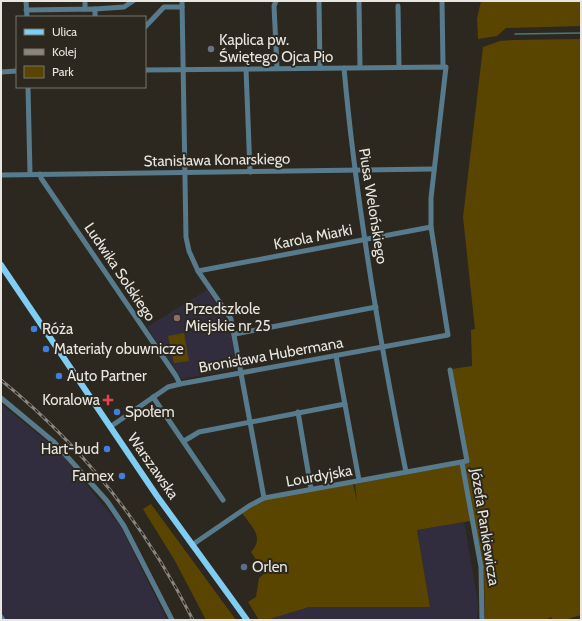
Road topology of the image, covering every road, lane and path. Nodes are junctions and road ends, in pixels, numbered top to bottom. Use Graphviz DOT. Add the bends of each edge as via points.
graph roads {
  1 [pos="26,1"];
  2 [pos="85,1"];
  3 [pos="133,1"];
  4 [pos="182,1"];
  5 [pos="276,1"];
  6 [pos="319,1"];
  7 [pos="359,1"];
  8 [pos="442,1"];
  9 [pos="398,6"];
  10 [pos="182,7"];
  11 [pos="85,9"];
  12 [pos="95,9"];
  13 [pos="26,10"];
  14 [pos="27,16"];
  15 [pos="95,16"];
  16 [pos="146,26"];
  17 [pos="360,67"];
  18 [pos="400,67"];
  19 [pos="444,67"];
  20 [pos="277,68"];
  21 [pos="320,68"];
  22 [pos="344,68"];
  23 [pos="183,69"];
  24 [pos="246,69"];
  25 [pos="146,70"];
  26 [pos="16,71"];
  27 [pos="1,72"];
  28 [pos="28,88"];
  29 [pos="434,169"];
  30 [pos="354,170"];
  31 [pos="250,172"];
  32 [pos="184,173"];
  33 [pos="30,174"];
  34 [pos="40,174"];
  35 [pos="1,175"];
  36 [pos="431,227"];
  37 [pos="365,239"];
  38 [pos="1,265"];
  39 [pos="198,270"];
  40 [pos="376,307"];
  41 [pos="234,334"];
  42 [pos="382,347"];
  43 [pos="336,356"];
  44 [pos="450,370"];
  45 [pos="241,372"];
  46 [pos="180,384"];
  47 [pos="153,397"];
  48 [pos="1,398"];
  49 [pos="345,404"];
  50 [pos="298,412"];
  51 [pos="250,421"];
  52 [pos="110,427"];
  53 [pos="184,441"];
  54 [pos="462,462"];
  55 [pos="406,472"];
  56 [pos="359,480"];
  57 [pos="311,489"];
  58 [pos="264,498"];
  59 [pos="223,500"];
  60 [pos="192,545"];
  61 [pos="1,617"];
  62 [pos="3,620"];
  63 [pos="172,620"];
  64 [pos="247,620"];
  65 [pos="482,620"];
  1 -- 13 [label="street"];
  2 -- 11 [label="street"];
  3 -- 12 [label="street" via="124,7"];
  4 -- 10 [label="street"];
  5 -- 20 [label="street" via="274,6"];
  6 -- 21 [label="street"];
  7 -- 17 [label="street"];
  8 -- 19 [label="street"];
  9 -- 18 [label="street"];
  10 -- 16 [label="street" via="164,8"];
  10 -- 23 [label="street"];
  11 -- 12 [label="street"];
  11 -- 13 [label="street"];
  12 -- 15 [label="street"];
  13 -- 14 [label="street"];
  17 -- 18 [label="street"];
  17 -- 22 [label="street"];
  18 -- 19 [label="street"];
  19 -- 29 [label="street"];
  20 -- 21 [label="street"];
  20 -- 24 [label="street"];
  21 -- 22 [label="street"];
  22 -- 30 [label="street, Piusa Welońskiego"];
  23 -- 24 [label="street"];
  23 -- 25 [label="street"];
  23 -- 32 [label="street"];
  24 -- 31 [label="street"];
  26 -- 27 [label="street"];
  28 -- 33 [label="street"];
  29 -- 30 [label="street, Stanisława Konarskiego"];
  29 -- 36 [label="street"];
  30 -- 31 [label="street, Stanisława Konarskiego"];
  30 -- 37 [label="street, Piusa Welońskiego"];
  31 -- 32 [label="street, Stanisława Konarskiego"];
  32 -- 34 [label="street, Stanisława Konarskiego"];
  32 -- 39 [label="street" via="186,237"];
  33 -- 34 [label="street, Stanisława Konarskiego"];
  33 -- 35 [label="street, Stanisława Konarskiego"];
  34 -- 46 [label="street, Ludwika Solskiego"];
  36 -- 37 [label="street, Karola Miarki"];
  36 -- 42 [label="street, Bronisława Hubermana" via="448,335"];
  37 -- 39 [label="street, Karola Miarki"];
  37 -- 40 [label="street, Piusa Welońskiego"];
  38 -- 52 [label="main road, Warszawska"];
  39 -- 41 [label="street" via="231,319"];
  40 -- 41 [label="street"];
  40 -- 42 [label="street, Piusa Welońskiego"];
  41 -- 45 [label="street"];
  42 -- 43 [label="street, Bronisława Hubermana"];
  42 -- 55 [label="street, Piusa Welońskiego"];
  43 -- 45 [label="street, Bronisława Hubermana"];
  43 -- 49 [label="street"];
  44 -- 54 [label="street, Józefa Pankiewicza" via="467,461"];
  45 -- 46 [label="street, Bronisława Hubermana"];
  45 -- 51 [label="street"];
  46 -- 47 [label="street, Bronisława Hubermana"];
  47 -- 52 [label="street, Bronisława Hubermana"];
  47 -- 53 [label="street"];
  48 -- 63 [label="street" via="54,442 107,501 124,526"];
  49 -- 50 [label="street"];
  49 -- 56 [label="street"];
  50 -- 51 [label="street"];
  50 -- 57 [label="street"];
  51 -- 53 [label="street" via="198,432"];
  51 -- 58 [label="street"];
  52 -- 60 [label="main road, Warszawska"];
  53 -- 59 [label="street"];
  54 -- 55 [label="street, Lourdyjska"];
  54 -- 65 [label="street, Józefa Pankiewicza" via="482,567"];
  55 -- 56 [label="street, Lourdyjska"];
  56 -- 57 [label="street, Lourdyjska"];
  57 -- 58 [label="street, Lourdyjska"];
  58 -- 60 [label="street, Lourdyjska"];
  60 -- 64 [label="main road, Warszawska"];
  61 -- 62 [label="street"];
}
